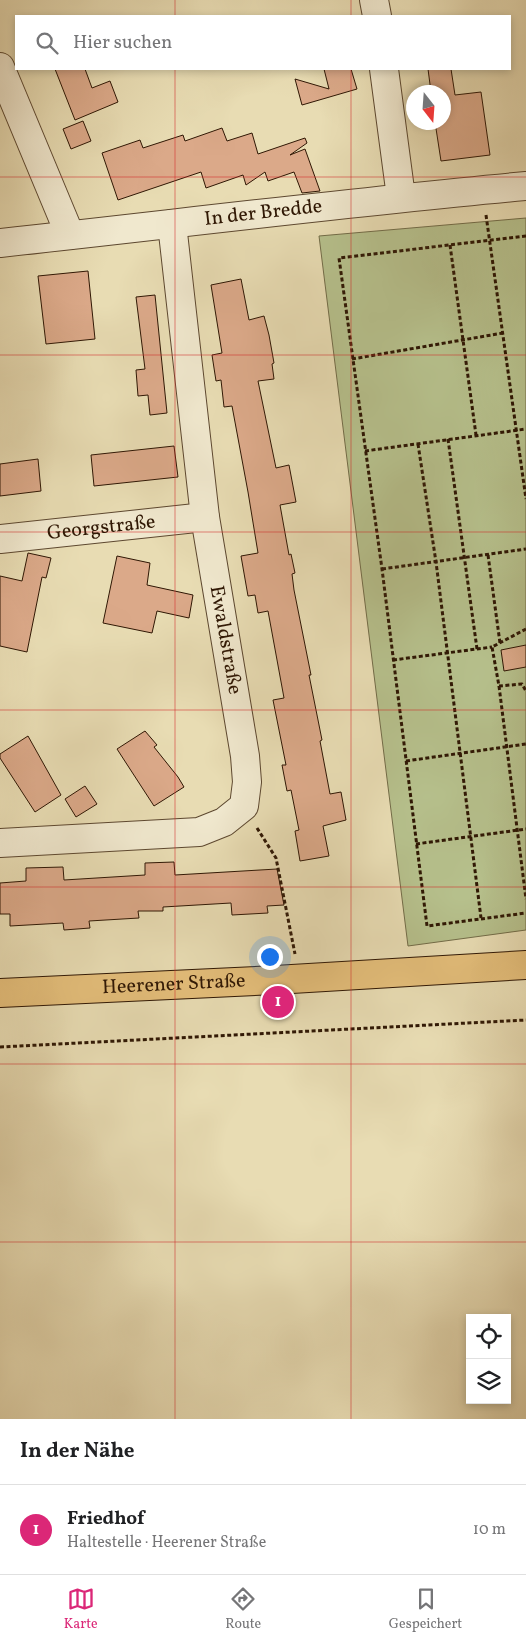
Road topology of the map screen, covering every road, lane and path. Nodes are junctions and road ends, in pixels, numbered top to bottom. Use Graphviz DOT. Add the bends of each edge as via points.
graph roads {
  1 [pos="374,0"];
  2 [pos="377,15"];
  3 [pos="0,67"];
  4 [pos="384,70"];
  5 [pos="526,186"];
  6 [pos="483,190"];
  7 [pos="401,197"];
  8 [pos="172,224"];
  9 [pos="70,235"];
  10 [pos="526,236"];
  11 [pos="490,240"];
  12 [pos="0,243"];
  13 [pos="450,245"];
  14 [pos="503,334"];
  15 [pos="463,340"];
  16 [pos="352,359"];
  17 [pos="526,429"];
  18 [pos="516,430"];
  19 [pos="476,436"];
  20 [pos="448,440"];
  21 [pos="418,444"];
  22 [pos="365,451"];
  23 [pos="526,499"];
  24 [pos="204,517"];
  25 [pos="0,539"];
  26 [pos="526,549"];
  27 [pos="488,555"];
  28 [pos="464,558"];
  29 [pos="436,562"];
  30 [pos="382,569"];
  31 [pos="526,629"];
  32 [pos="500,643"];
  33 [pos="492,648"];
  34 [pos="477,649"];
  35 [pos="448,653"];
  36 [pos="394,660"];
  37 [pos="499,686"];
  38 [pos="526,691"];
  39 [pos="526,744"];
  40 [pos="506,747"];
  41 [pos="460,753"];
  42 [pos="406,761"];
  43 [pos="244,806"];
  44 [pos="526,829"];
  45 [pos="517,830"];
  46 [pos="470,837"];
  47 [pos="0,843"];
  48 [pos="416,844"];
  49 [pos="526,899"];
  50 [pos="526,913"];
  51 [pos="481,918"];
  52 [pos="526,965"];
  53 [pos="300,978"];
  54 [pos="0,993"];
  55 [pos="526,1020"];
  56 [pos="0,1047"];
  1 -- 2 [label="street"];
  3 -- 9 [label="street"];
  4 -- 7 [label="street"];
  5 -- 6 [label="street, In der Bredde"];
  6 -- 7 [label="street, In der Bredde"];
  6 -- 11 [label="path"];
  7 -- 8 [label="street, In der Bredde"];
  8 -- 9 [label="street, In der Bredde"];
  8 -- 24 [label="street, Ewaldstraße"];
  9 -- 12 [label="street, In der Bredde"];
  10 -- 11 [label="path"];
  11 -- 13 [label="path"];
  11 -- 14 [label="path"];
  13 -- 15 [label="path"];
  13 -- 16 [label="path" via="339,258"];
  14 -- 15 [label="path"];
  14 -- 18 [label="path"];
  15 -- 16 [label="path"];
  15 -- 19 [label="path"];
  16 -- 22 [label="path"];
  17 -- 18 [label="path"];
  18 -- 19 [label="path"];
  18 -- 23 [label="path"];
  19 -- 20 [label="path"];
  20 -- 21 [label="path"];
  20 -- 28 [label="path"];
  21 -- 22 [label="path"];
  21 -- 29 [label="path"];
  22 -- 30 [label="path"];
  24 -- 25 [label="street, Georgstraße"];
  24 -- 43 [label="street, Ewaldstraße" via="245,756 247,782"];
  26 -- 27 [label="path"];
  27 -- 28 [label="path"];
  27 -- 32 [label="path"];
  28 -- 29 [label="path"];
  28 -- 34 [label="path"];
  29 -- 30 [label="path"];
  29 -- 35 [label="path"];
  30 -- 36 [label="path"];
  31 -- 32 [label="path"];
  32 -- 33 [label="path"];
  33 -- 34 [label="path"];
  33 -- 37 [label="path"];
  34 -- 35 [label="path"];
  35 -- 36 [label="path"];
  35 -- 41 [label="path"];
  36 -- 42 [label="path"];
  37 -- 38 [label="path" via="522,684"];
  37 -- 40 [label="path"];
  39 -- 40 [label="path"];
  40 -- 41 [label="path"];
  40 -- 45 [label="path"];
  41 -- 42 [label="path"];
  41 -- 46 [label="path"];
  42 -- 48 [label="path"];
  43 -- 47 [label="street" via="224,822 199,832"];
  43 -- 53 [label="path" via="276,858"];
  44 -- 45 [label="path"];
  45 -- 46 [label="path"];
  45 -- 49 [label="path"];
  46 -- 48 [label="path"];
  46 -- 51 [label="path"];
  48 -- 51 [label="path" via="427,926"];
  50 -- 51 [label="path"];
  52 -- 53 [label="main road, Heerener Straße"];
  53 -- 54 [label="main road, Heerener Straße"];
  55 -- 56 [label="path"];
}
